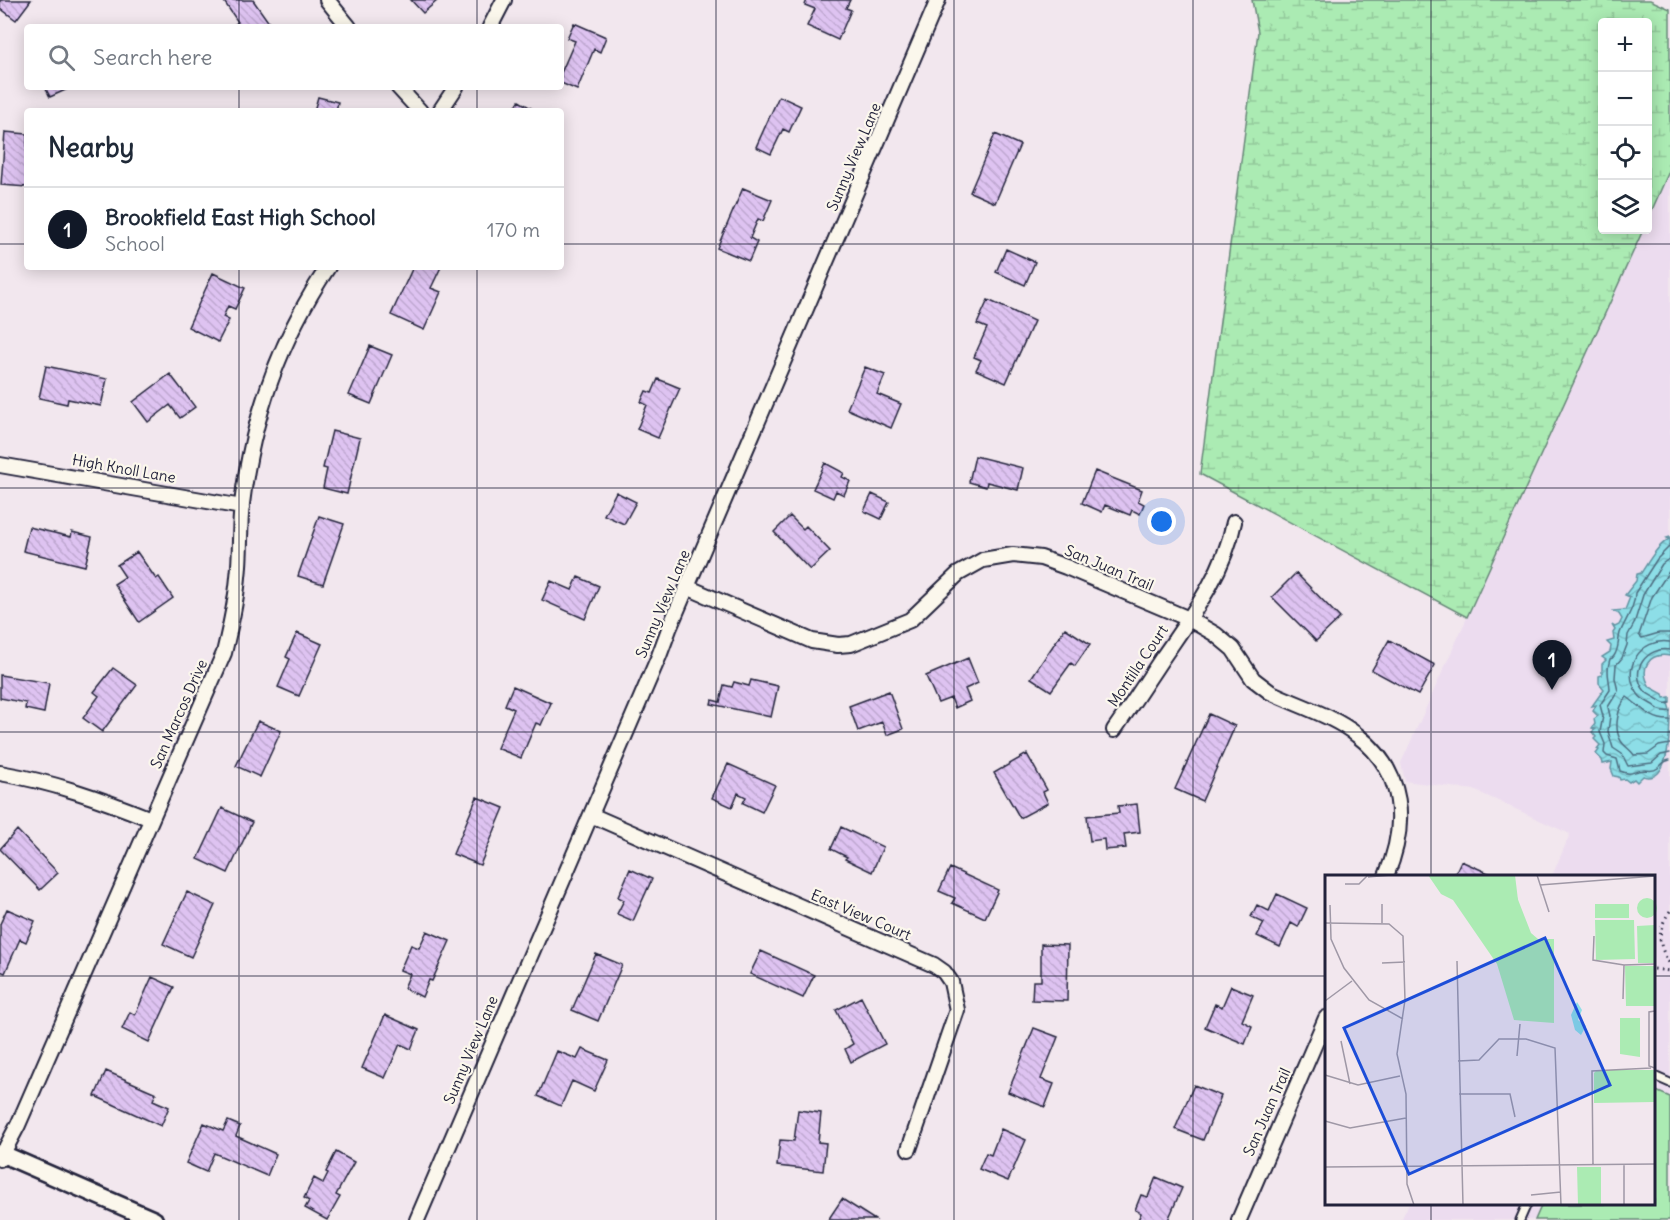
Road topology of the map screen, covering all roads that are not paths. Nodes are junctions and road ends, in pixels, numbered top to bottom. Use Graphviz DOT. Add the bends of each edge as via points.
graph roads {
  1 [pos="327,0"];
  2 [pos="504,0"];
  3 [pos="938,0"];
  4 [pos="346,24"];
  5 [pos="492,24"];
  6 [pos="401,90"];
  7 [pos="454,90"];
  8 [pos="417,108"];
  9 [pos="442,108"];
  10 [pos="326,270"];
  11 [pos="0,465"];
  12 [pos="242,507"];
  13 [pos="1234,522"];
  14 [pos="687,587"];
  15 [pos="1189,619"];
  16 [pos="1114,730"];
  17 [pos="0,773"];
  18 [pos="591,815"];
  19 [pos="151,819"];
  20 [pos="1386,875"];
  21 [pos="1325,1020"];
  22 [pos="1655,1077"];
  23 [pos="1670,1083"];
  24 [pos="909,1149"];
  25 [pos="1,1155"];
  26 [pos="1526,1205"];
  27 [pos="154,1220"];
  28 [pos="417,1220"];
  29 [pos="1239,1220"];
  30 [pos="1520,1220"];
  1 -- 4 [label="street"];
  2 -- 5 [label="street"];
  3 -- 14 [label="street, Sunny View Lane"];
  6 -- 8 [label="street"];
  7 -- 9 [label="street"];
  10 -- 12 [label="street, San Marcos Drive" via="300,311 269,381"];
  11 -- 12 [label="street, High Knoll Lane"];
  12 -- 19 [label="street, San Marcos Drive" via="233,618 224,653"];
  13 -- 15 [label="street, Montilla Court" via="1224,556"];
  14 -- 15 [label="street, San Juan Trail" via="812,642 851,644 910,620 958,574 977,563 997,556 1027,556 1066,567"];
  14 -- 18 [label="street, Sunny View Lane"];
  15 -- 16 [label="street, Montilla Court"];
  15 -- 20 [label="street, San Juan Trail" via="1226,640 1252,679 1264,689 1340,724 1356,734 1382,761 1398,797 1400,814 1395,854"];
  17 -- 19 [label="street" via="61,786"];
  18 -- 24 [label="street, East View Court" via="944,972 951,982 957,1010"];
  18 -- 28 [label="street, Sunny View Lane"];
  19 -- 25 [label="street, San Marcos Drive" via="18,1125"];
  21 -- 29 [label="street, San Juan Trail"];
  22 -- 23 [label="lane"];
  25 -- 27 [label="street"];
  26 -- 30 [label="lane"];
}
